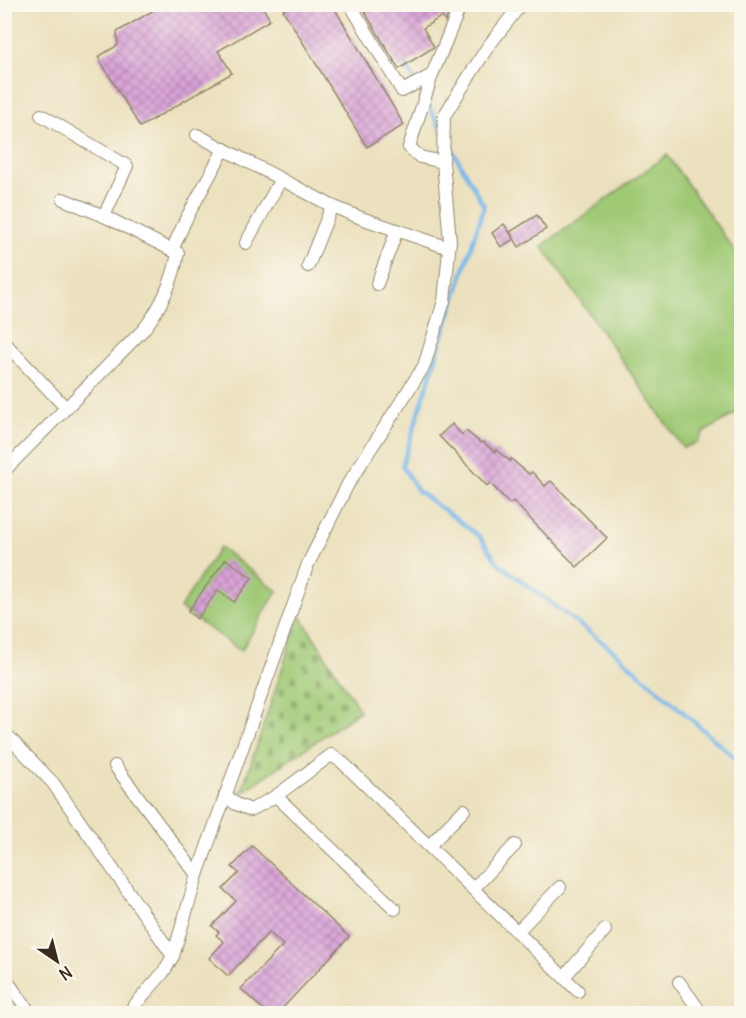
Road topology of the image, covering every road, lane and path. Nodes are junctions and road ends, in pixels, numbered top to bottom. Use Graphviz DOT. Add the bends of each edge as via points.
graph roads {
  1 [pos="350,4"];
  2 [pos="461,4"];
  3 [pos="521,4"];
  4 [pos="432,75"];
  5 [pos="40,115"];
  6 [pos="197,135"];
  7 [pos="224,149"];
  8 [pos="443,162"];
  9 [pos="281,179"];
  10 [pos="63,199"];
  11 [pos="332,206"];
  12 [pos="104,216"];
  13 [pos="397,230"];
  14 [pos="246,243"];
  15 [pos="449,248"];
  16 [pos="172,250"];
  17 [pos="308,266"];
  18 [pos="377,284"];
  19 [pos="4,343"];
  20 [pos="4,359"];
  21 [pos="66,408"];
  22 [pos="4,471"];
  23 [pos="4,732"];
  24 [pos="115,766"];
  25 [pos="225,795"];
  26 [pos="276,796"];
  27 [pos="464,810"];
  28 [pos="515,845"];
  29 [pos="429,846"];
  30 [pos="197,875"];
  31 [pos="560,887"];
  32 [pos="473,889"];
  33 [pos="395,909"];
  34 [pos="604,930"];
  35 [pos="517,932"];
  36 [pos="173,956"];
  37 [pos="4,977"];
  38 [pos="564,977"];
  39 [pos="679,982"];
  40 [pos="578,991"];
  41 [pos="31,1014"];
  42 [pos="127,1014"];
  43 [pos="702,1014"];
  1 -- 4 [label="street" via="402,91"];
  2 -- 4 [label="street"];
  3 -- 8 [label="street" via="487,48 444,116"];
  4 -- 8 [label="street" via="409,147 420,157"];
  5 -- 12 [label="street" via="127,166"];
  6 -- 7 [label="street"];
  7 -- 9 [label="street"];
  7 -- 16 [label="street"];
  8 -- 15 [label="street"];
  9 -- 11 [label="street"];
  9 -- 14 [label="street"];
  10 -- 12 [label="street"];
  11 -- 13 [label="street"];
  11 -- 17 [label="street"];
  12 -- 16 [label="street"];
  13 -- 15 [label="street"];
  13 -- 18 [label="street"];
  15 -- 25 [label="street" via="444,301 424,366 348,484 308,564"];
  16 -- 21 [label="street" via="178,253 176,267 157,312"];
  19 -- 20 [label="street" via="8,357"];
  19 -- 21 [label="street"];
  21 -- 22 [label="street"];
  23 -- 36 [label="street" via="53,783"];
  24 -- 30 [label="street"];
  25 -- 26 [label="street" via="251,810"];
  25 -- 30 [label="street"];
  26 -- 29 [label="street" via="331,755"];
  26 -- 33 [label="street"];
  27 -- 29 [label="street"];
  28 -- 32 [label="street"];
  29 -- 32 [label="street"];
  30 -- 36 [label="street"];
  31 -- 35 [label="street"];
  32 -- 35 [label="street"];
  34 -- 38 [label="street"];
  35 -- 38 [label="street"];
  36 -- 42 [label="street"];
  37 -- 41 [label="street"];
  38 -- 40 [label="street"];
  39 -- 43 [label="street"];
}
